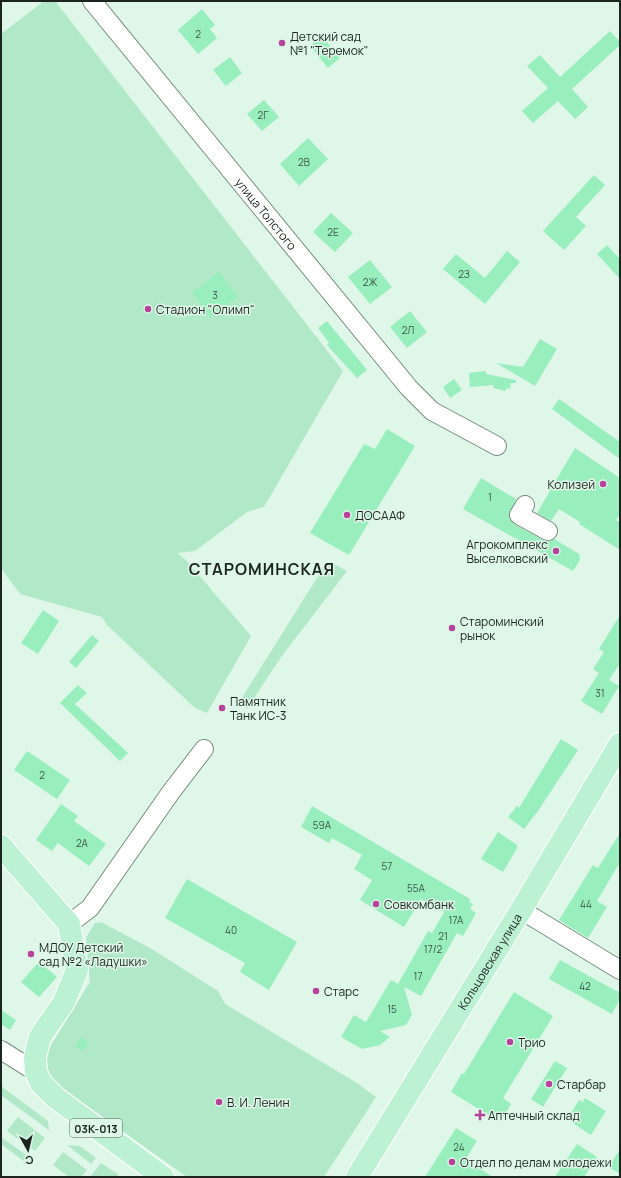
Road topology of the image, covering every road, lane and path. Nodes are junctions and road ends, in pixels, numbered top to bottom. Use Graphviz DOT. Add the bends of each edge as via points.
graph roads {
  1 [pos="92,1"];
  2 [pos="499,442"];
  3 [pos="525,505"];
  4 [pos="548,531"];
  5 [pos="620,744"];
  6 [pos="204,749"];
  7 [pos="1,846"];
  8 [pos="521,910"];
  9 [pos="69,924"];
  10 [pos="620,970"];
  11 [pos="1,1050"];
  12 [pos="36,1072"];
  13 [pos="163,1177"];
  14 [pos="357,1177"];
  1 -- 2 [label="street, улица Толстого" via="409,388 432,411"];
  3 -- 4 [label="street" via="520,515"];
  5 -- 8 [label="main road, Кольцовская улица"];
  6 -- 9 [label="street" via="90,908"];
  7 -- 9 [label="main road"];
  8 -- 10 [label="street"];
  8 -- 14 [label="main road, Кольцовская улица"];
  9 -- 12 [label="main road" via="77,970 64,1002 40,1037 35,1058"];
  11 -- 12 [label="street"];
  12 -- 13 [label="main road, 03К-013" via="41,1083 56,1098"];
}
